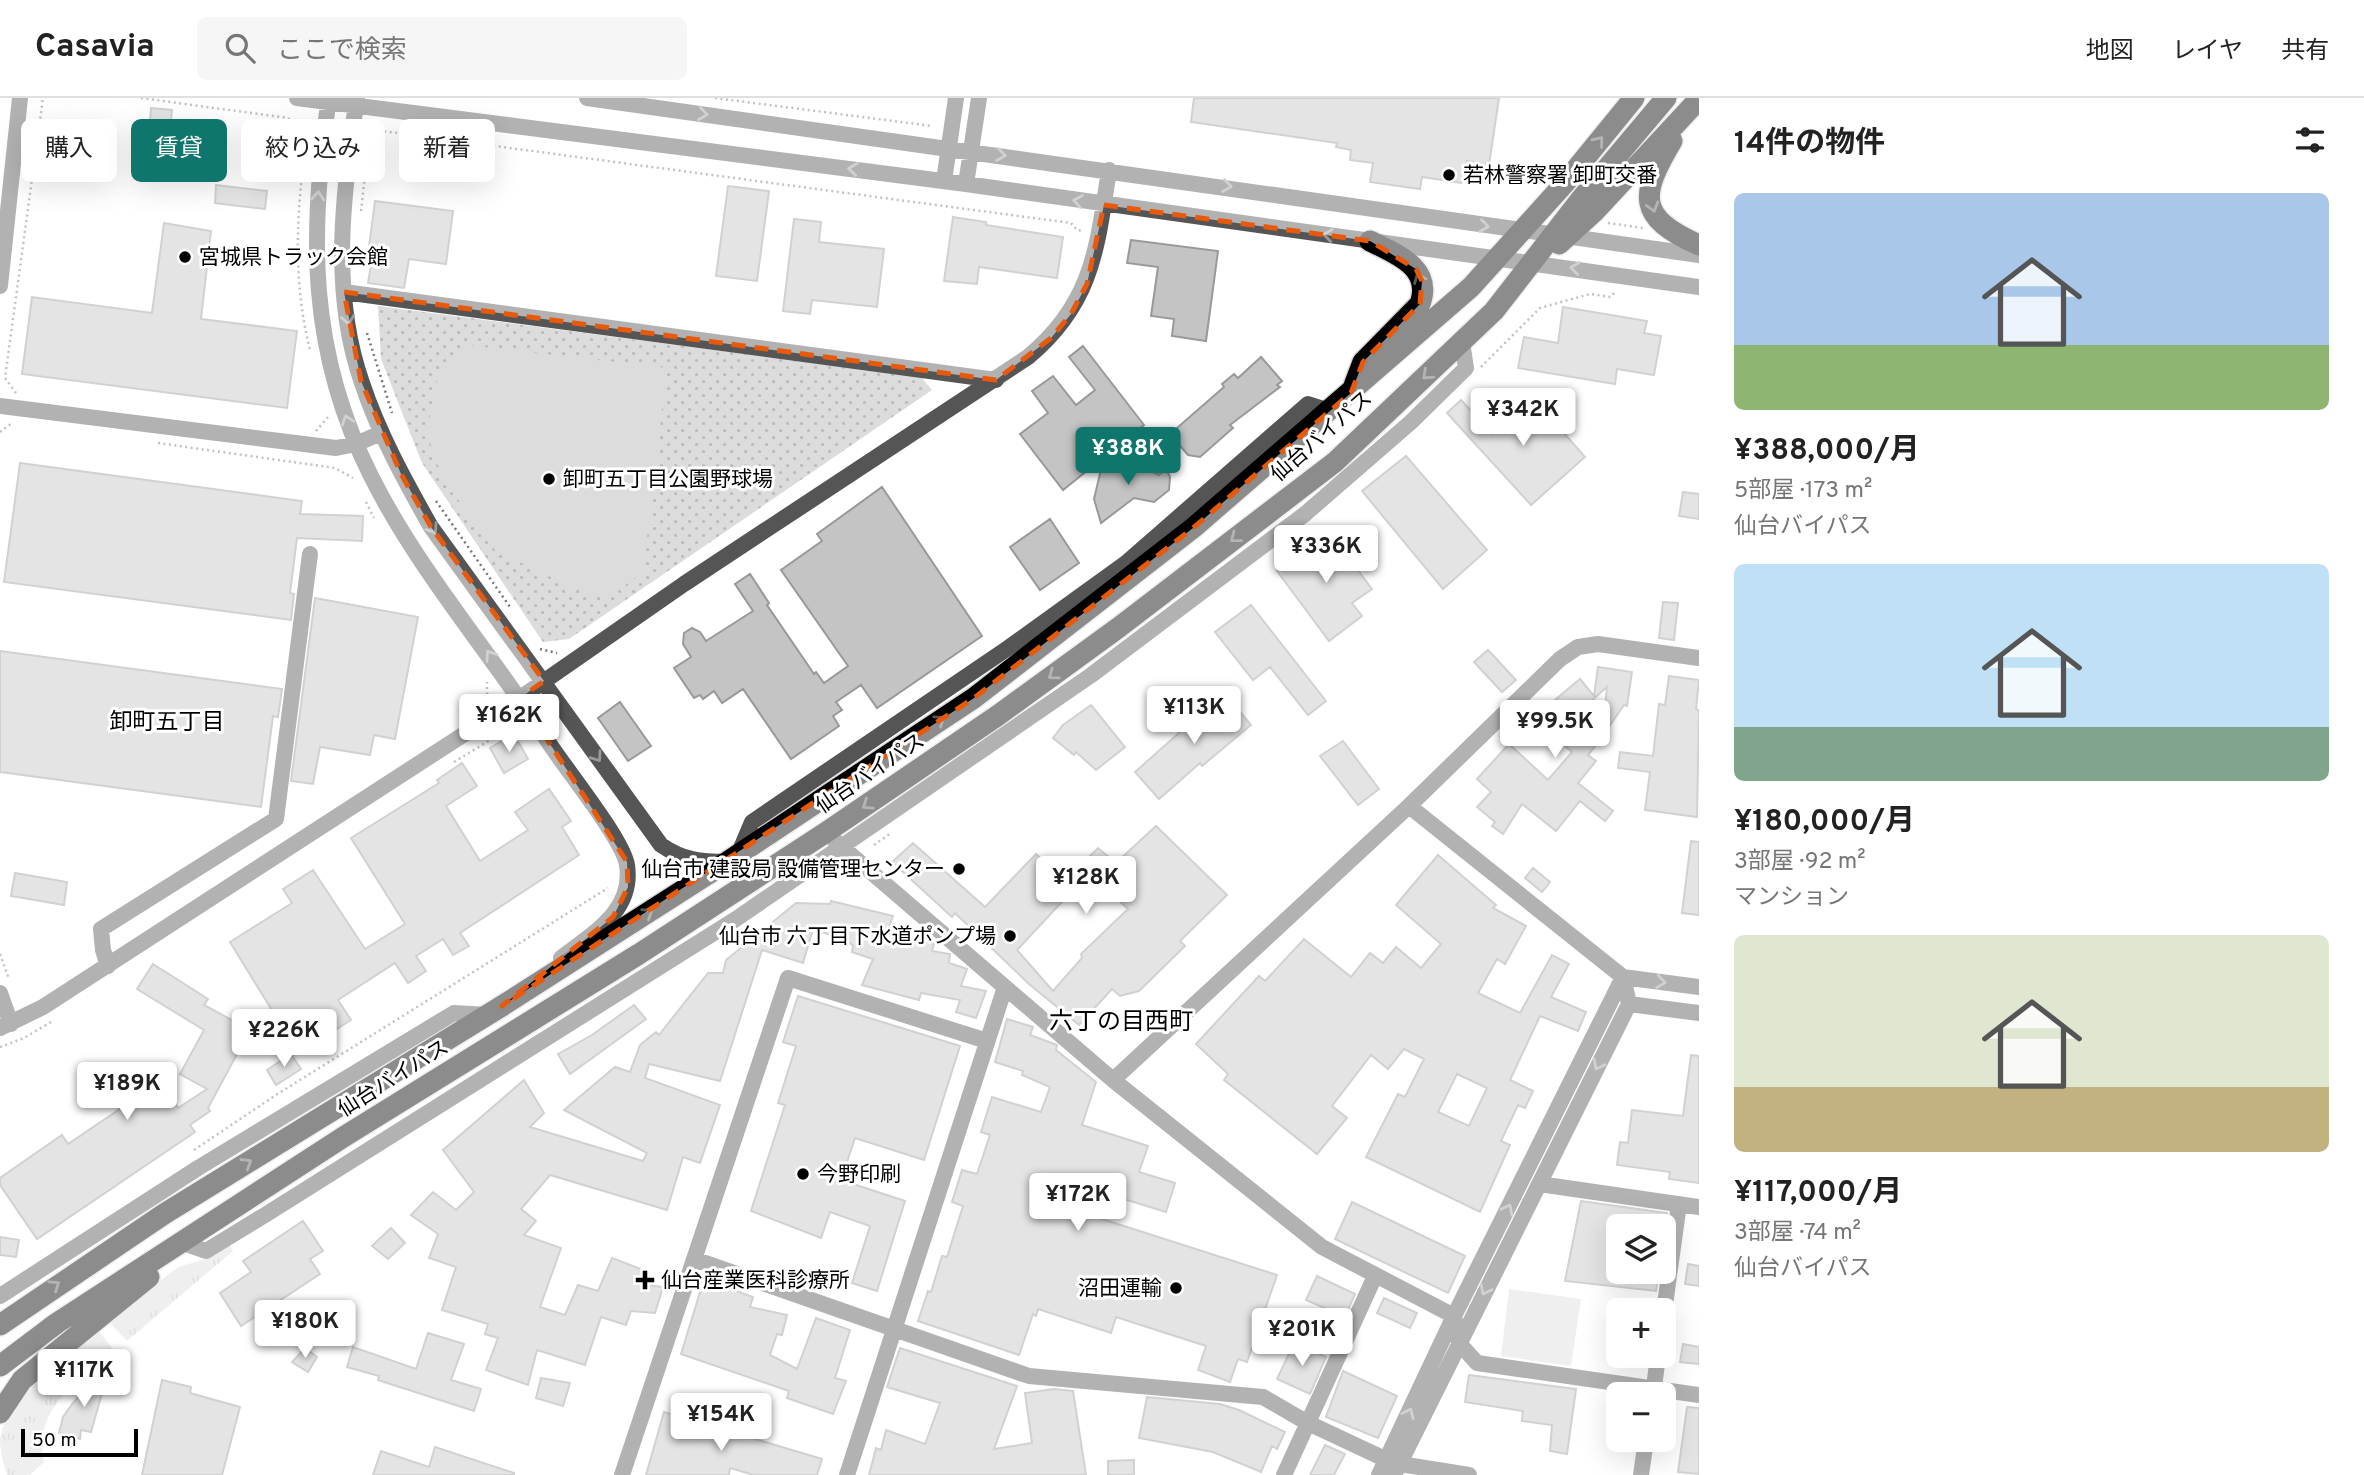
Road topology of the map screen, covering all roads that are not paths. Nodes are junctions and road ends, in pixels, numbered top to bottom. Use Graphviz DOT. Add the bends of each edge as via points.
graph roads {
  1 [pos="20,98"];
  2 [pos="297,98"];
  3 [pos="587,98"];
  4 [pos="956,98"];
  5 [pos="979,98"];
  6 [pos="1634,98"];
  7 [pos="1665,98"];
  8 [pos="328,100"];
  9 [pos="1697,101"];
  10 [pos="356,102"];
  11 [pos="949,147"];
  12 [pos="971,150"];
  13 [pos="1109,170"];
  14 [pos="944,181"];
  15 [pos="966,184"];
  16 [pos="1104,205"];
  17 [pos="1520,231"];
  18 [pos="1560,237"];
  19 [pos="1370,241"];
  20 [pos="1699,245"];
  21 [pos="1699,255"];
  22 [pos="1497,258"];
  23 [pos="1535,262"];
  24 [pos="0,286"];
  25 [pos="1699,287"];
  26 [pos="344,292"];
  27 [pos="1462,342"];
  28 [pos="996,380"];
  29 [pos="1351,393"];
  30 [pos="0,406"];
  31 [pos="381,433"];
  32 [pos="356,444"];
  33 [pos="310,554"];
  34 [pos="1699,658"];
  35 [pos="544,681"];
  36 [pos="520,698"];
  37 [pos="1409,806"];
  38 [pos="825,833"];
  39 [pos="843,847"];
  40 [pos="733,859"];
  41 [pos="108,966"];
  42 [pos="1623,977"];
  43 [pos="1005,987"];
  44 [pos="1699,987"];
  45 [pos="0,993"];
  46 [pos="1629,1004"];
  47 [pos="495,1011"];
  48 [pos="1699,1013"];
  49 [pos="6,1026"];
  50 [pos="987,1041"];
  51 [pos="1113,1080"];
  52 [pos="1539,1184"];
  53 [pos="1679,1204"];
  54 [pos="1699,1207"];
  55 [pos="180,1245"];
  56 [pos="694,1259"];
  57 [pos="1376,1276"];
  58 [pos="0,1296"];
  59 [pos="1666,1298"];
  60 [pos="1454,1316"];
  61 [pos="0,1325"];
  62 [pos="894,1329"];
  63 [pos="1459,1343"];
  64 [pos="0,1366"];
  65 [pos="1606,1384"];
  66 [pos="1676,1394"];
  67 [pos="1699,1395"];
  68 [pos="0,1413"];
  69 [pos="1306,1422"];
  70 [pos="1644,1452"];
  71 [pos="1394,1466"];
  72 [pos="622,1475"];
  73 [pos="847,1475"];
  74 [pos="1284,1475"];
  75 [pos="1379,1475"];
  76 [pos="1469,1475"];
  77 [pos="1641,1475"];
  1 -- 24 [label="street"];
  2 -- 8 [label="street"];
  3 -- 11 [label="street, one-way"];
  4 -- 11 [label="street"];
  5 -- 12 [label="street"];
  17 -- 6 [label="highway, 仙台バイパス, one-way"];
  7 -- 18 [label="highway"];
  8 -- 10 [label="street"];
  32 -- 8 [label="street, one-way" via="336,387 316,274 315,232"];
  9 -- 18 [label="highway"];
  9 -- 20 [label="highway, one-way" via="1651,176 1649,198 1662,226"];
  14 -- 10 [label="street, one-way"];
  10 -- 26 [label="street" via="342,232"];
  11 -- 12 [label="street"];
  11 -- 14 [label="street"];
  12 -- 13 [label="street, one-way"];
  12 -- 15 [label="street"];
  13 -- 16 [label="street"];
  13 -- 17 [label="street, one-way"];
  14 -- 15 [label="street"];
  16 -- 15 [label="street, one-way"];
  19 -- 16 [label="street, one-way"];
  16 -- 28 [label="street" via="1087,284 1071,314 1051,338"];
  17 -- 18 [label="street"];
  17 -- 22 [label="highway, 仙台バイパス"];
  18 -- 21 [label="street"];
  18 -- 23 [label="highway, 仙台バイパス"];
  19 -- 22 [label="street"];
  29 -- 19 [label="highway, one-way" via="1363,362 1423,296 1422,281 1409,261"];
  22 -- 23 [label="street"];
  22 -- 29 [label="highway, 仙台バイパス" via="1471,287"];
  25 -- 23 [label="street, one-way"];
  23 -- 27 [label="highway, 仙台バイパス"];
  26 -- 28 [label="street"];
  26 -- 31 [label="street, one-way" via="361,381"];
  27 -- 38 [label="highway, 仙台バイパス, one-way" via="1324,470 1019,700"];
  27 -- 39 [label="street" via="1466,368 1304,514 1090,676"];
  28 -- 35 [label="street"];
  29 -- 40 [label="highway, 仙台バイパス" via="1193,528 974,698"];
  30 -- 32 [label="street" via="336,448"];
  31 -- 32 [label="street"];
  31 -- 35 [label="street, one-way" via="431,527"];
  36 -- 32 [label="street, one-way" via="412,546"];
  33 -- 41 [label="street" via="276,819 102,929"];
  34 -- 37 [label="street" via="1598,644 1578,647 1560,659"];
  35 -- 36 [label="street"];
  35 -- 40 [label="street, one-way" via="661,845 679,858 698,863"];
  36 -- 41 [label="street"];
  36 -- 47 [label="street" via="611,833 626,862 628,887 613,917"];
  37 -- 42 [label="street"];
  37 -- 51 [label="street"];
  38 -- 39 [label="street"];
  38 -- 55 [label="highway, 仙台バイパス"];
  39 -- 43 [label="street"];
  39 -- 55 [label="street" via="206,1251"];
  47 -- 40 [label="highway, 仙台バイパス, one-way"];
  41 -- 49 [label="street"];
  42 -- 44 [label="street, one-way"];
  42 -- 46 [label="street"];
  60 -- 42 [label="street, one-way"];
  43 -- 50 [label="street"];
  43 -- 51 [label="street"];
  45 -- 49 [label="street"];
  46 -- 48 [label="street"];
  46 -- 52 [label="street, one-way"];
  47 -- 58 [label="street" via="454,1013 198,1168"];
  61 -- 47 [label="highway, 仙台バイパス, one-way" via="164,1214"];
  50 -- 56 [label="street" via="788,978"];
  50 -- 62 [label="street"];
  51 -- 57 [label="street" via="1322,1247"];
  52 -- 53 [label="street"];
  52 -- 63 [label="street, one-way"];
  53 -- 54 [label="street"];
  53 -- 59 [label="street"];
  55 -- 64 [label="highway, 仙台バイパス" via="57,1323"];
  55 -- 68 [label="highway" via="157,1271 22,1380"];
  56 -- 62 [label="street"];
  56 -- 72 [label="street"];
  57 -- 60 [label="street"];
  57 -- 69 [label="street"];
  60 -- 63 [label="street"];
  71 -- 60 [label="street, one-way"];
  62 -- 69 [label="street" via="1029,1376 1263,1397"];
  62 -- 73 [label="street"];
  63 -- 65 [label="street" via="1477,1363"];
  63 -- 71 [label="street"];
  66 -- 67 [label="street"];
  69 -- 71 [label="street"];
  69 -- 74 [label="street"];
  70 -- 77 [label="street"];
  71 -- 75 [label="street"];
  71 -- 76 [label="street"];
}
